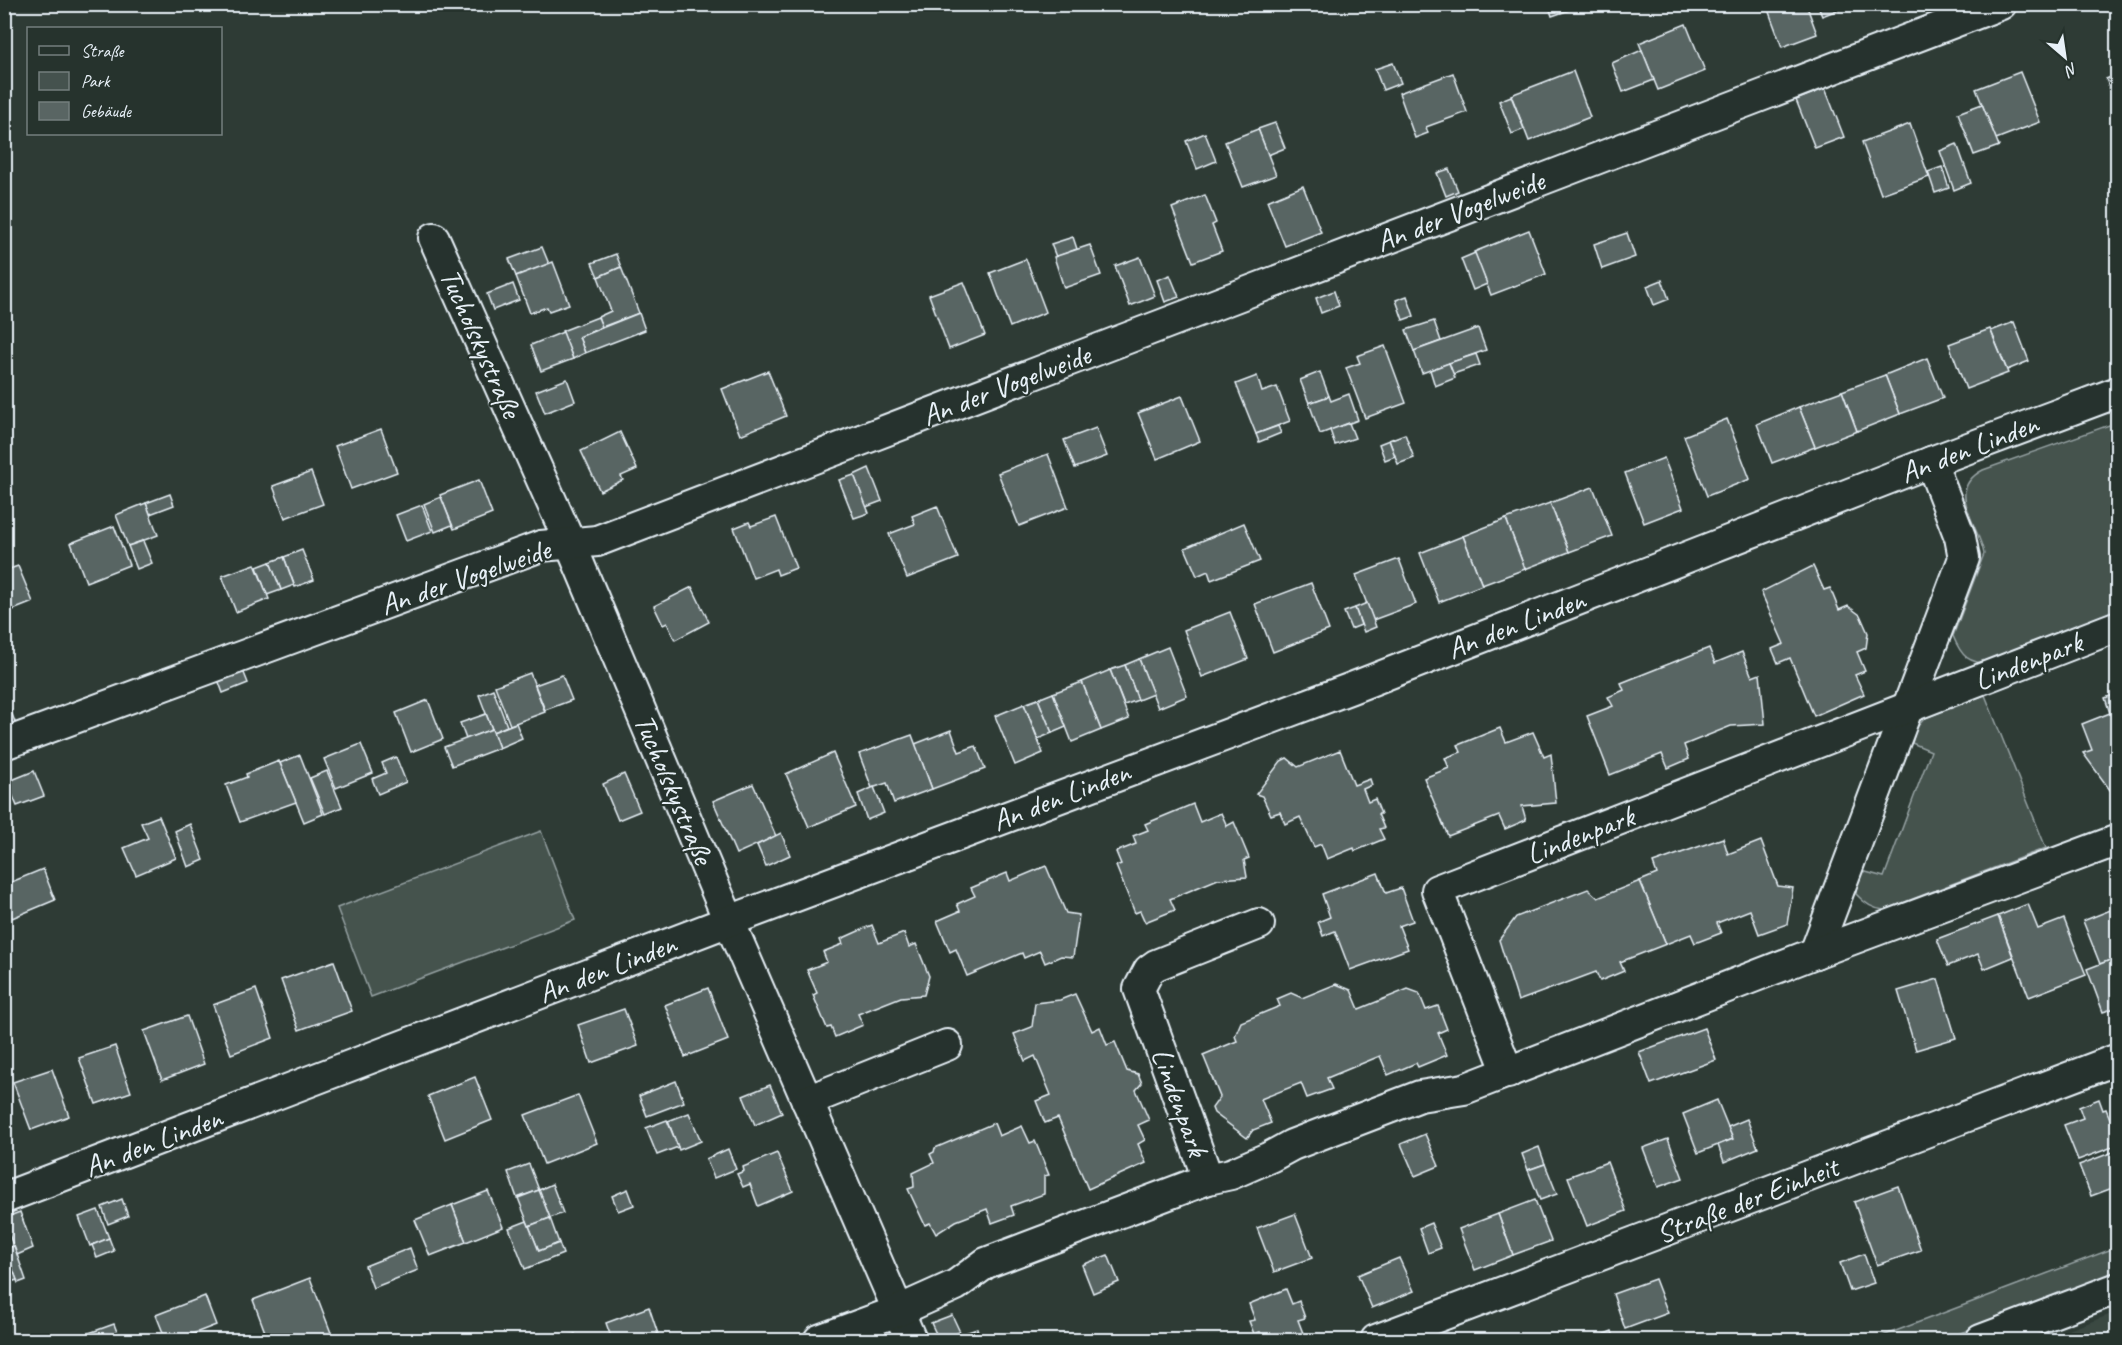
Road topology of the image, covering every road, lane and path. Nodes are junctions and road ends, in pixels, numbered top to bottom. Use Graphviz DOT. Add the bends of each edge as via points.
graph roads {
  1 [pos="2001,4"];
  2 [pos="434,238"];
  3 [pos="2118,392"];
  4 [pos="1931,462"];
  5 [pos="570,543"];
  6 [pos="2118,626"];
  7 [pos="1906,710"];
  8 [pos="4,744"];
  9 [pos="2118,840"];
  10 [pos="729,921"];
  11 [pos="1259,924"];
  12 [pos="1815,953"];
  13 [pos="947,1045"];
  14 [pos="2118,1059"];
  15 [pos="1508,1073"];
  16 [pos="807,1101"];
  17 [pos="1208,1179"];
  18 [pos="4,1198"];
  19 [pos="2118,1288"];
  20 [pos="898,1311"];
  21 [pos="819,1341"];
  22 [pos="911,1341"];
  23 [pos="1376,1341"];
  24 [pos="1981,1341"];
  1 -- 5 [label="street, An der Vogelweide" via="597,541"];
  2 -- 5 [label="street, Tucholskystraße"];
  3 -- 4 [label="street, An den Linden"];
  4 -- 7 [label="street, Lindenpark" via="1964,547 1964,558"];
  4 -- 10 [label="street, An den Linden" via="1349,689"];
  5 -- 8 [label="street, An der Vogelweide" via="541,546"];
  5 -- 10 [label="street, Tucholskystraße"];
  6 -- 7 [label="street, Lindenpark"];
  7 -- 12 [label="street, Lindenpark"];
  7 -- 15 [label="street, Lindenpark" via="1437,890"];
  9 -- 12 [label="street, Lindenpark"];
  10 -- 16 [label="street, Tucholskystraße"];
  10 -- 18 [label="street, An den Linden"];
  11 -- 17 [label="street, Lindenpark" via="1156,965 1139,989"];
  12 -- 15 [label="street, Lindenpark"];
  13 -- 16 [label="street"];
  14 -- 23 [label="street, Straße der Einheit"];
  15 -- 17 [label="street, Lindenpark" via="1464,1089 1420,1095 1292,1145 1231,1174"];
  16 -- 20 [label="street, Tucholskystraße"];
  17 -- 20 [label="street, Lindenpark" via="986,1263 956,1285"];
  19 -- 24 [label="street"];
  20 -- 21 [label="street, Lindenpark"];
  20 -- 22 [label="street, Tucholskystraße"];
}
